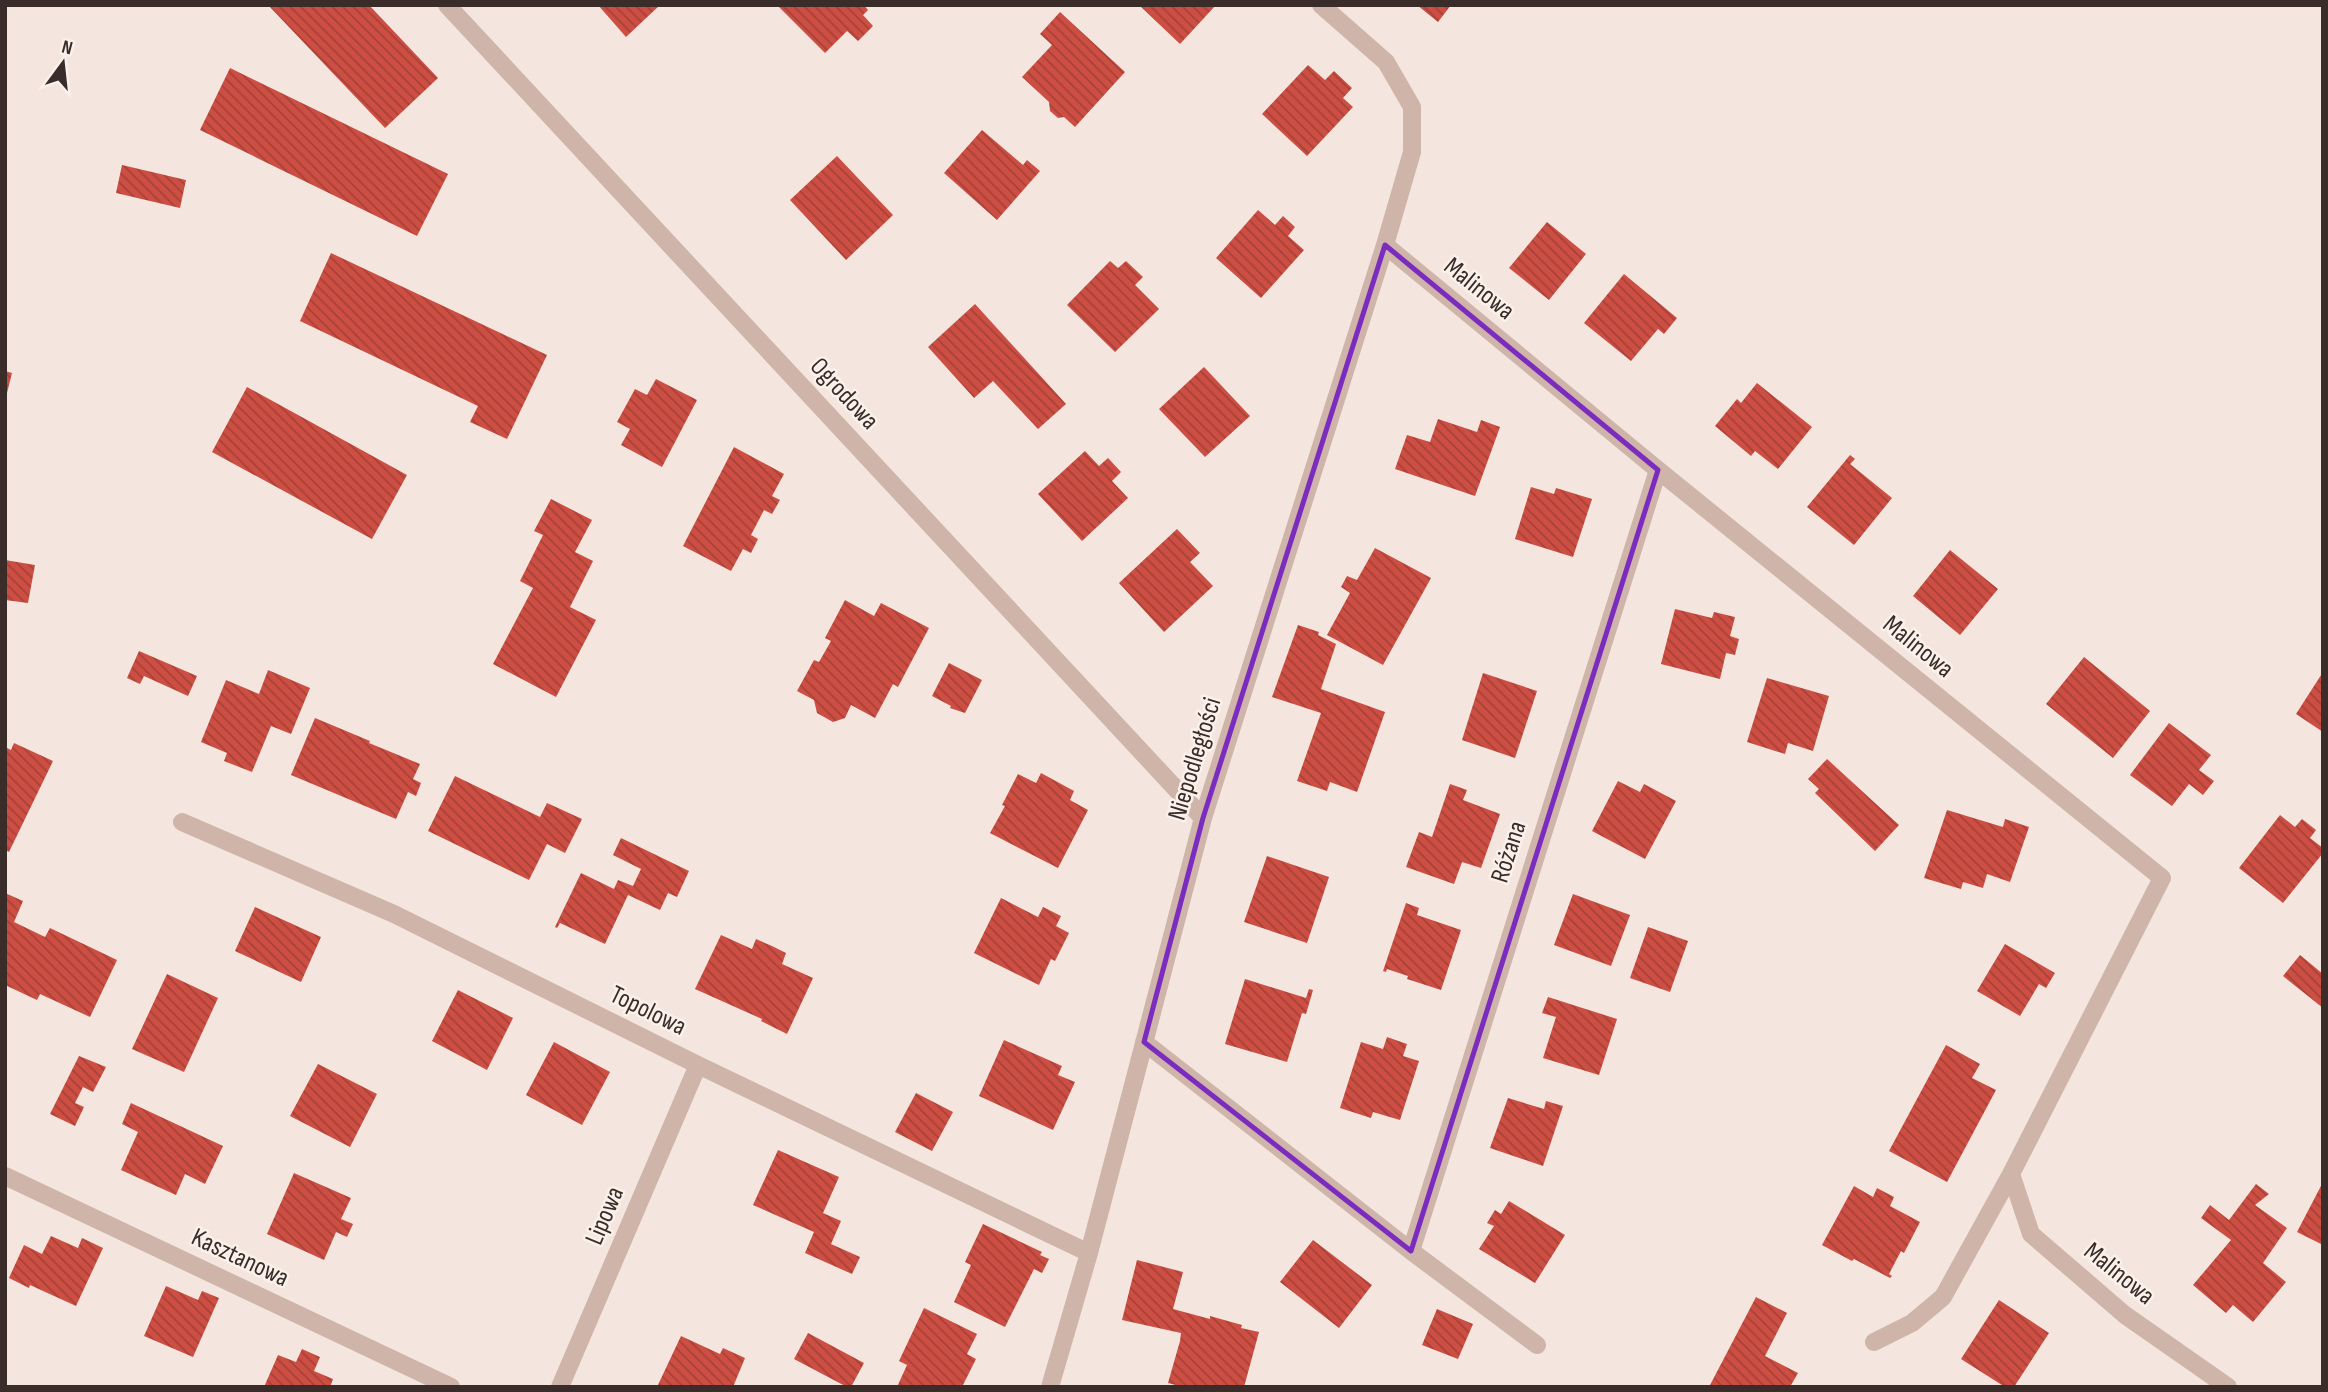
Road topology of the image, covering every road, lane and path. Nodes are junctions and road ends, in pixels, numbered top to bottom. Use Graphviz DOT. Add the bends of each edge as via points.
graph roads {
  1 [pos="447,5"];
  2 [pos="1321,5"];
  3 [pos="1385,245"];
  4 [pos="1658,470"];
  5 [pos="1203,818"];
  6 [pos="182,822"];
  7 [pos="1144,1042"];
  8 [pos="698,1065"];
  9 [pos="2011,1174"];
  10 [pos="5,1176"];
  11 [pos="1410,1251"];
  12 [pos="1089,1254"];
  13 [pos="1874,1342"];
  14 [pos="1538,1345"];
  15 [pos="451,1387"];
  16 [pos="560,1387"];
  17 [pos="1050,1387"];
  18 [pos="2228,1387"];
  1 -- 5 [label="street, Ogrodowa"];
  2 -- 3 [label="street, Niepodległości" via="1386,62 1412,107 1412,152"];
  3 -- 4 [label="street, Malinowa"];
  3 -- 5 [label="street, Niepodległości"];
  4 -- 9 [label="street, Malinowa" via="2162,878"];
  4 -- 11 [label="street, Różana"];
  5 -- 7 [label="street, Niepodległości"];
  6 -- 8 [label="street, Topolowa" via="394,914"];
  7 -- 11 [label="street"];
  7 -- 12 [label="street, Niepodległości"];
  8 -- 12 [label="street, Topolowa"];
  8 -- 16 [label="street, Lipowa"];
  9 -- 13 [label="street, Malinowa" via="1943,1297 1912,1323"];
  9 -- 18 [label="street, Malinowa" via="2031,1234 2125,1315"];
  10 -- 15 [label="street, Kasztanowa"];
  11 -- 14 [label="street"];
  12 -- 17 [label="street, Niepodległości"];
}
